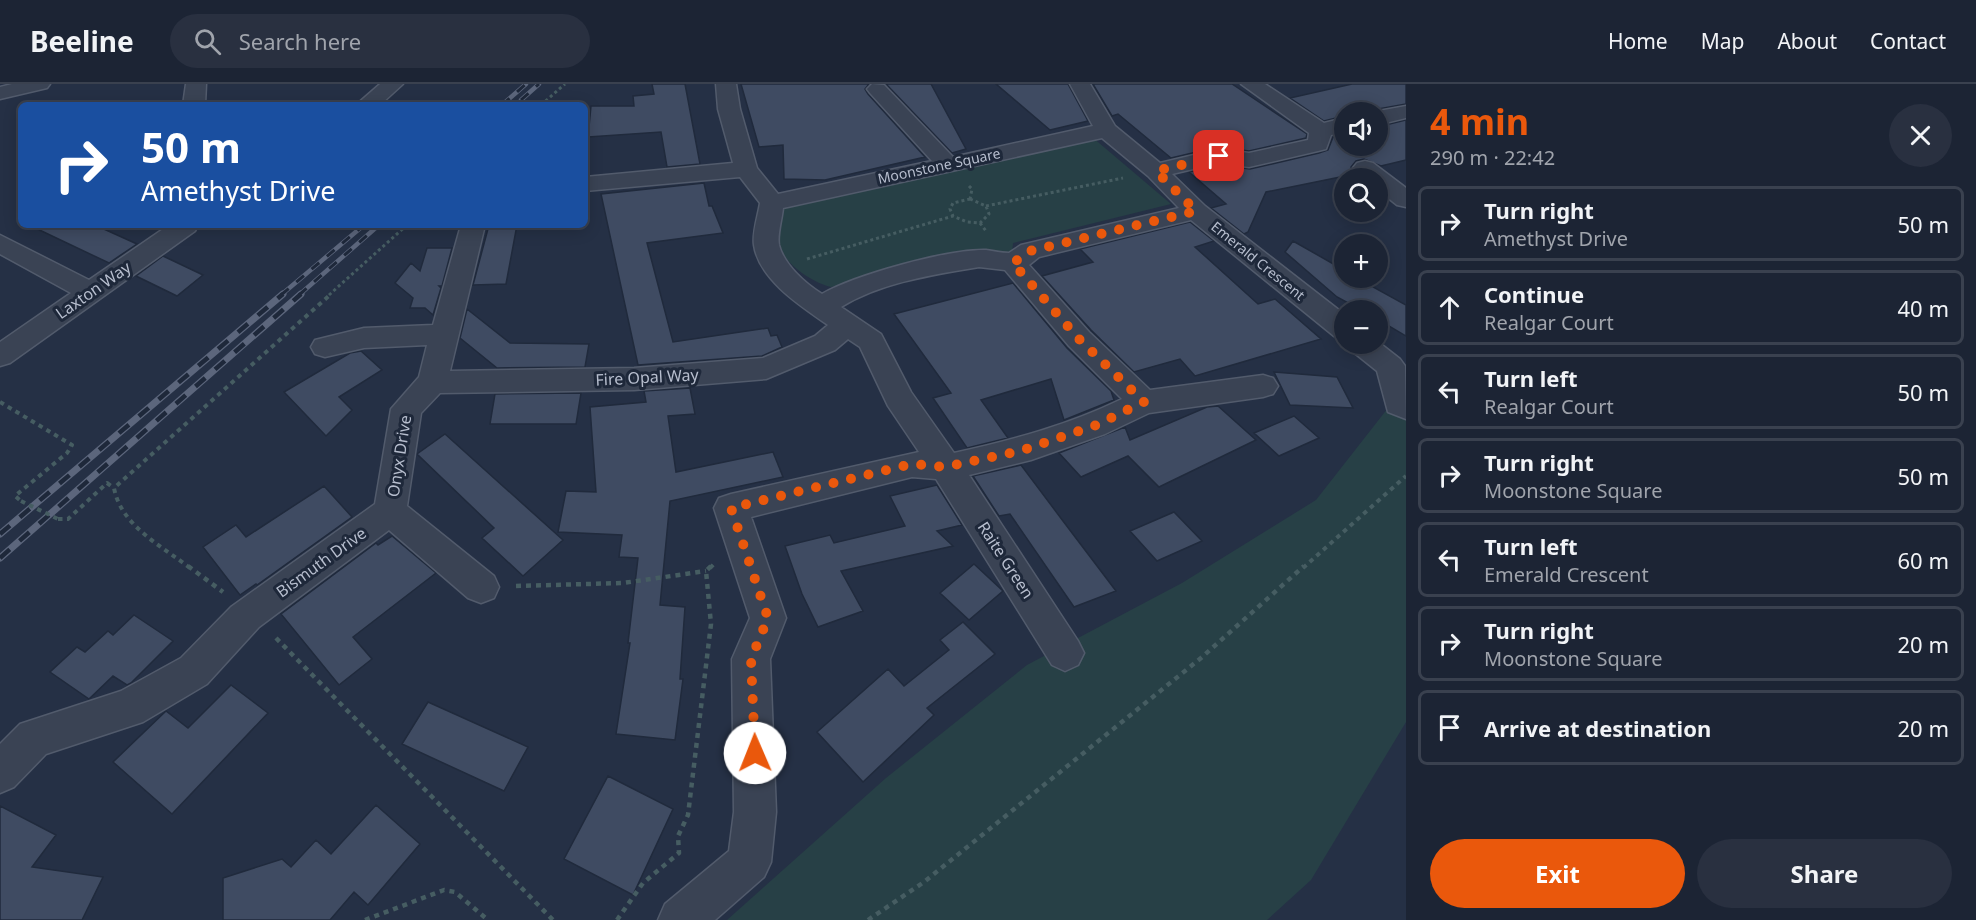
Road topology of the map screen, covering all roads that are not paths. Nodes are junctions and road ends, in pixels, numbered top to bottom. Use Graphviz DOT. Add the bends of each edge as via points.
graph roads {
  1 [pos="40,84"];
  2 [pos="196,84"];
  3 [pos="393,84"];
  4 [pos="726,84"];
  5 [pos="1080,84"];
  6 [pos="1251,84"];
  7 [pos="877,89"];
  8 [pos="0,93"];
  9 [pos="194,102"];
  10 [pos="371,102"];
  11 [pos="1406,112"];
  12 [pos="1388,116"];
  13 [pos="1334,128"];
  14 [pos="1106,130"];
  15 [pos="1321,131"];
  16 [pos="947,164"];
  17 [pos="746,169"];
  18 [pos="1156,171"];
  19 [pos="588,184"];
  20 [pos="1388,186"];
  21 [pos="1406,200"];
  22 [pos="772,203"];
  23 [pos="1196,211"];
  24 [pos="182,228"];
  25 [pos="472,228"];
  26 [pos="0,243"];
  27 [pos="1012,262"];
  28 [pos="90,292"];
  29 [pos="822,307"];
  30 [pos="1334,321"];
  31 [pos="849,324"];
  32 [pos="446,334"];
  33 [pos="325,347"];
  34 [pos="0,356"];
  35 [pos="1398,360"];
  36 [pos="432,382"];
  37 [pos="1263,386"];
  38 [pos="1144,402"];
  39 [pos="1406,408"];
  40 [pos="945,467"];
  41 [pos="390,512"];
  42 [pos="481,587"];
  43 [pos="1065,653"];
  44 [pos="0,773"];
  45 [pos="681,920"];
  1 -- 8 [label="street"];
  2 -- 9 [label="street"];
  3 -- 10 [label="street"];
  4 -- 17 [label="street"];
  5 -- 14 [label="street, Emerald Crescent"];
  6 -- 15 [label="street"];
  7 -- 16 [label="street"];
  11 -- 12 [label="street"];
  13 -- 15 [label="street"];
  14 -- 16 [label="street, Moonstone Square"];
  14 -- 18 [label="street, Emerald Crescent"];
  15 -- 18 [label="street" via="1318,144 1249,160 1219,156"];
  16 -- 22 [label="street, Moonstone Square"];
  17 -- 19 [label="street"];
  17 -- 22 [label="street"];
  18 -- 23 [label="street, Emerald Crescent"];
  20 -- 21 [label="street"];
  22 -- 29 [label="street, Raite Green" via="766,244 777,267 796,290"];
  23 -- 27 [label="street" via="1030,251"];
  23 -- 30 [label="street, Emerald Crescent"];
  24 -- 28 [label="street, Laxton Way"];
  25 -- 32 [label="street, Onyx Drive"];
  26 -- 28 [label="street"];
  27 -- 29 [label="street" via="982,258 890,278 838,295"];
  27 -- 38 [label="street" via="1071,330"];
  28 -- 34 [label="street, Laxton Way"];
  29 -- 31 [label="street, Raite Green"];
  31 -- 36 [label="street, Fire Opal Way" via="825,344 766,368 634,379"];
  31 -- 40 [label="street, Raite Green" via="872,340 899,398"];
  32 -- 33 [label="street" via="364,338"];
  32 -- 36 [label="street, Onyx Drive"];
  35 -- 39 [label="street" via="1399,404"];
  36 -- 41 [label="street, Onyx Drive" via="406,409"];
  37 -- 38 [label="street"];
  38 -- 40 [label="street" via="1094,426 1020,451"];
  40 -- 43 [label="street, Raite Green"];
  40 -- 45 [label="street" via="912,464 731,508 768,618 751,659 755,812 749,862"];
  41 -- 42 [label="street, Onyx Drive"];
  41 -- 44 [label="street, Bismuth Drive" via="248,616 194,671 129,708 34,738"];
}
